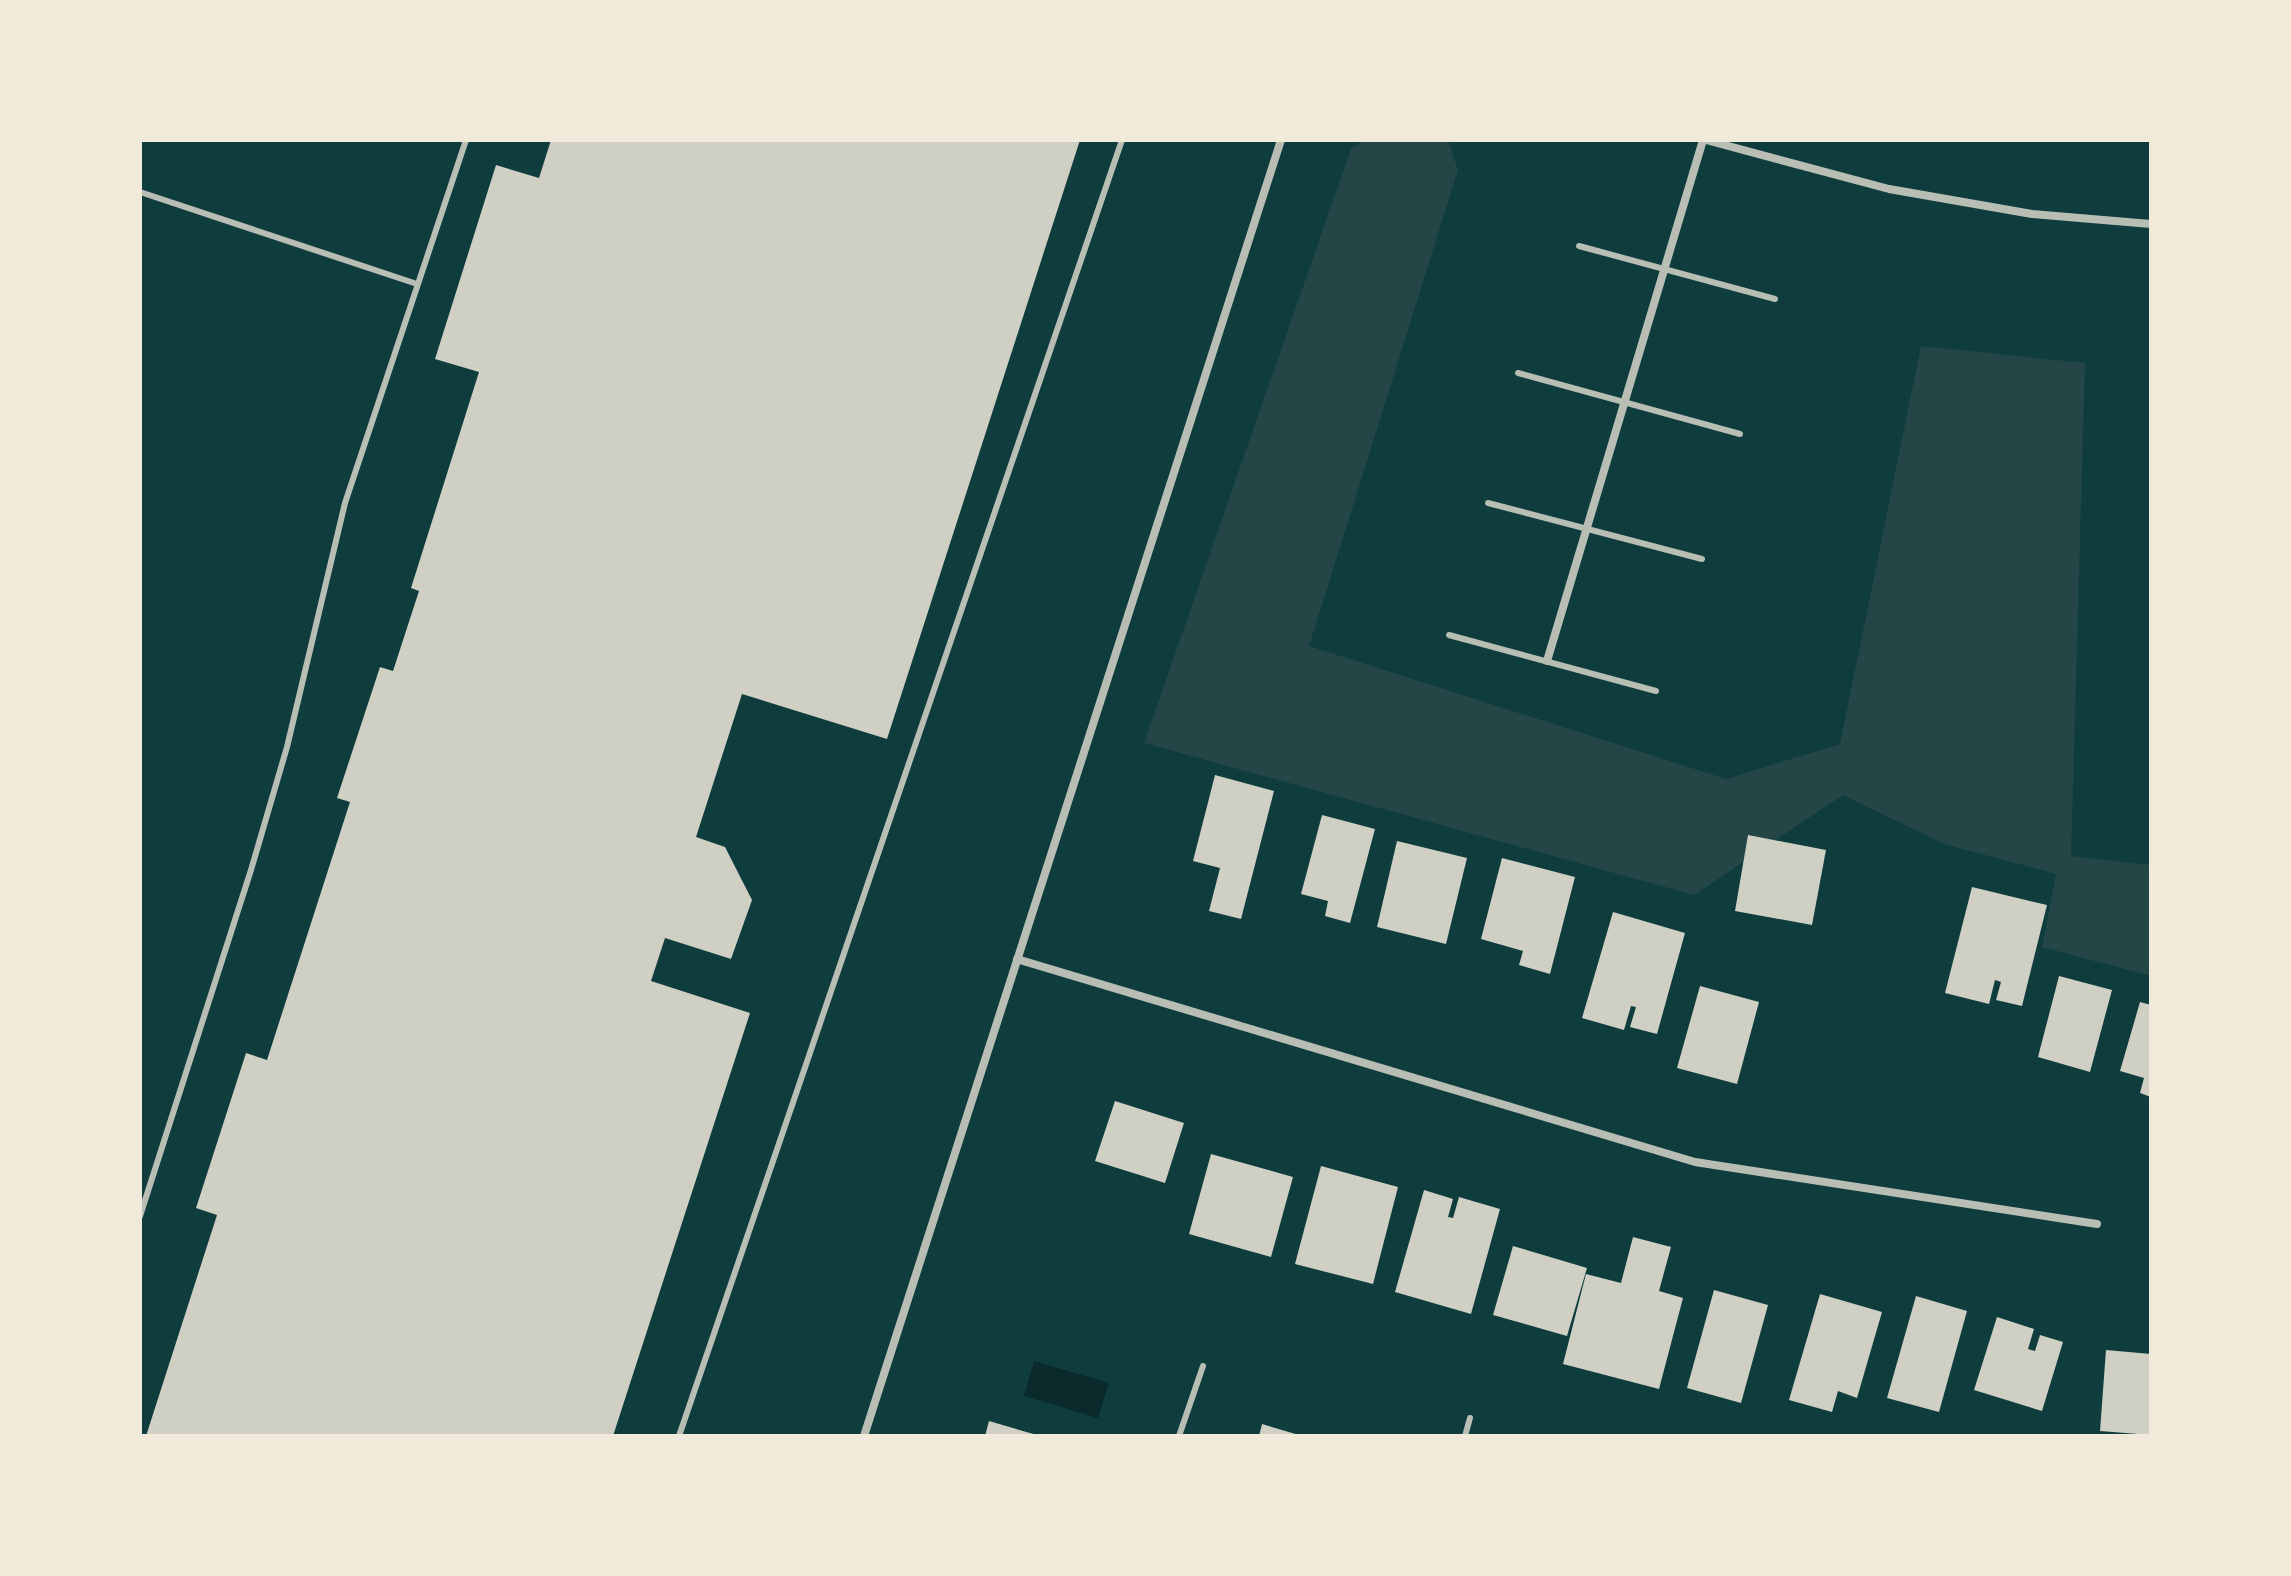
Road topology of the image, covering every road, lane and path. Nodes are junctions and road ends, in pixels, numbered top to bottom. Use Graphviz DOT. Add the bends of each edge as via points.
graph roads {
  1 [pos="466,140"];
  2 [pos="1122,140"];
  3 [pos="1281,140"];
  4 [pos="1705,140"];
  5 [pos="140,192"];
  6 [pos="2151,224"];
  7 [pos="1579,246"];
  8 [pos="1665,268"];
  9 [pos="417,284"];
  10 [pos="1775,299"];
  11 [pos="1518,373"];
  12 [pos="1624,402"];
  13 [pos="1740,434"];
  14 [pos="1488,503"];
  15 [pos="1587,529"];
  16 [pos="1702,559"];
  17 [pos="1449,635"];
  18 [pos="1547,661"];
  19 [pos="1656,691"];
  20 [pos="1017,959"];
  21 [pos="140,1216"];
  22 [pos="2097,1224"];
  23 [pos="1203,1366"];
  24 [pos="1470,1418"];
  25 [pos="679,1436"];
  26 [pos="864,1436"];
  27 [pos="1179,1436"];
  28 [pos="1465,1436"];
  1 -- 9 [label="lane"];
  2 -- 25 [label="lane"];
  3 -- 20 [label="street"];
  4 -- 6 [label="street" via="1889,189 2032,214"];
  4 -- 8 [label="street"];
  5 -- 9 [label="lane"];
  7 -- 8 [label="lane"];
  8 -- 10 [label="lane"];
  8 -- 12 [label="street"];
  9 -- 21 [label="lane" via="345,503 287,747 251,870"];
  11 -- 12 [label="lane"];
  12 -- 13 [label="lane"];
  12 -- 15 [label="street"];
  14 -- 15 [label="lane"];
  15 -- 16 [label="lane"];
  15 -- 18 [label="street"];
  17 -- 18 [label="lane"];
  18 -- 19 [label="lane"];
  20 -- 22 [label="street" via="1695,1162"];
  20 -- 26 [label="street"];
  23 -- 27 [label="lane"];
  24 -- 28 [label="lane"];
}
